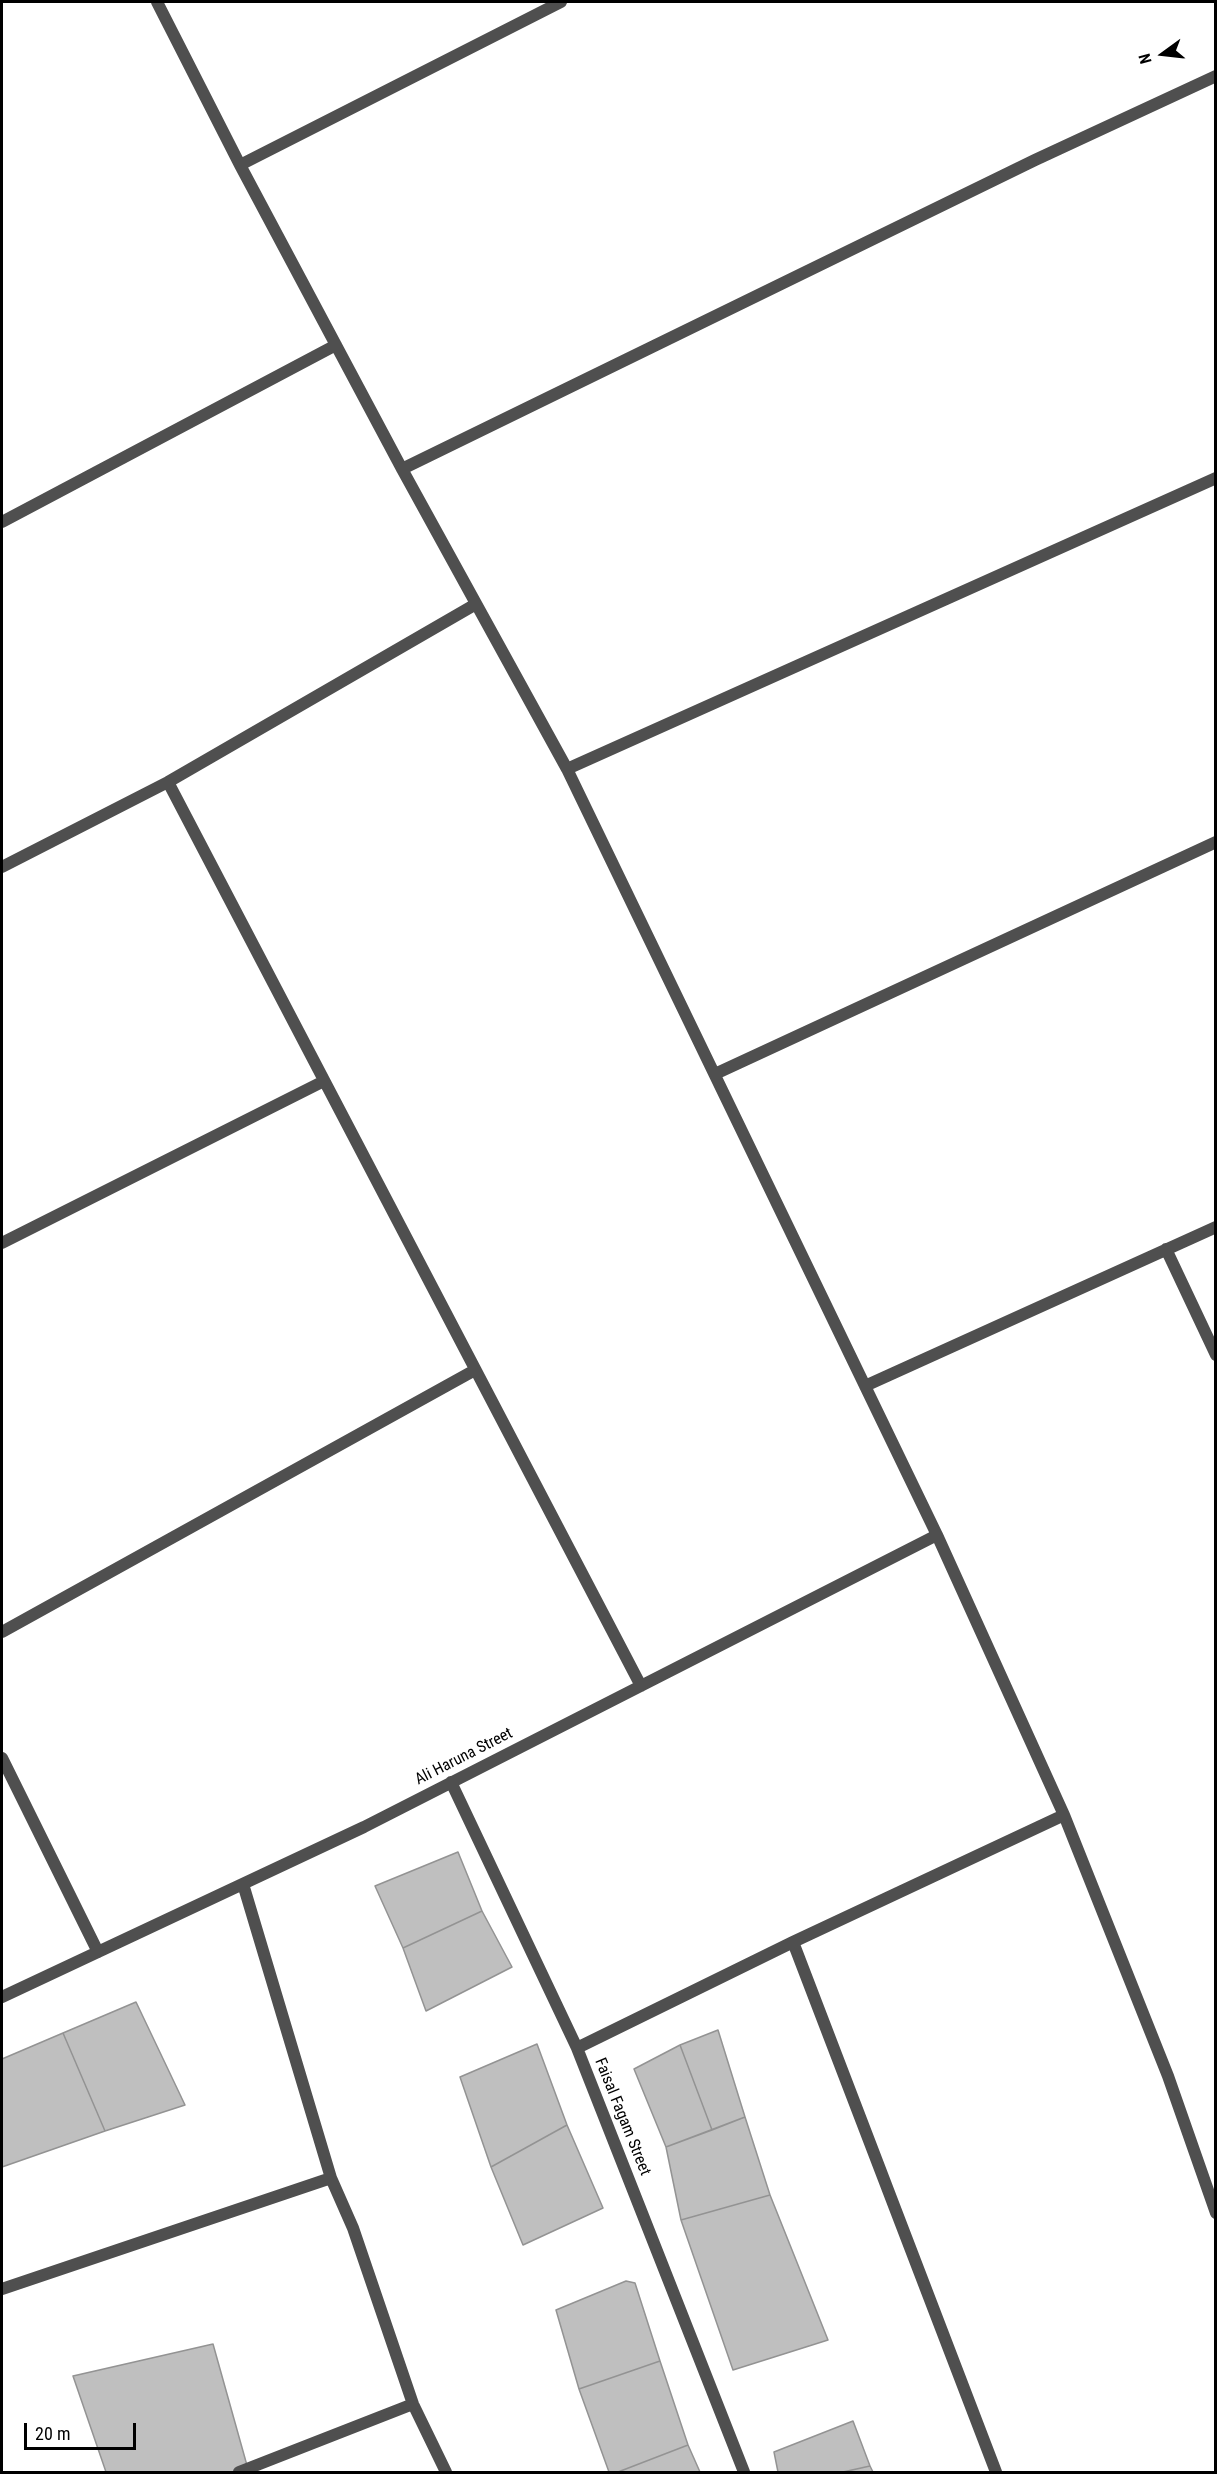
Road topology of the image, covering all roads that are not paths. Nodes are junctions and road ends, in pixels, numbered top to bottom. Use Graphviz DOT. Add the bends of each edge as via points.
graph roads {
  1 [pos="157,2"];
  2 [pos="561,2"];
  3 [pos="1215,76"];
  4 [pos="240,165"];
  5 [pos="336,345"];
  6 [pos="402,469"];
  7 [pos="1215,478"];
  8 [pos="2,522"];
  9 [pos="476,604"];
  10 [pos="567,769"];
  11 [pos="168,782"];
  12 [pos="1215,842"];
  13 [pos="2,867"];
  14 [pos="716,1074"];
  15 [pos="324,1081"];
  16 [pos="1215,1227"];
  17 [pos="2,1243"];
  18 [pos="1166,1249"];
  19 [pos="1215,1355"];
  20 [pos="475,1370"];
  21 [pos="865,1386"];
  22 [pos="937,1534"];
  23 [pos="2,1632"];
  24 [pos="641,1686"];
  25 [pos="2,1758"];
  26 [pos="452,1782"];
  27 [pos="1064,1815"];
  28 [pos="243,1884"];
  29 [pos="793,1942"];
  30 [pos="98,1952"];
  31 [pos="2,1997"];
  32 [pos="577,2048"];
  33 [pos="331,2178"];
  34 [pos="1215,2213"];
  35 [pos="2,2289"];
  36 [pos="413,2404"];
  37 [pos="239,2472"];
  38 [pos="446,2472"];
  39 [pos="744,2472"];
  40 [pos="996,2472"];
  1 -- 4 [label="street"];
  2 -- 4 [label="street"];
  3 -- 6 [label="street"];
  4 -- 5 [label="street"];
  5 -- 6 [label="street"];
  5 -- 8 [label="street"];
  6 -- 9 [label="street"];
  7 -- 10 [label="street"];
  9 -- 10 [label="street"];
  9 -- 11 [label="street"];
  10 -- 14 [label="street"];
  11 -- 13 [label="street"];
  11 -- 15 [label="street"];
  12 -- 14 [label="street"];
  14 -- 21 [label="street"];
  15 -- 17 [label="street"];
  15 -- 20 [label="street"];
  16 -- 18 [label="street"];
  18 -- 19 [label="street"];
  18 -- 21 [label="street"];
  20 -- 23 [label="street"];
  20 -- 24 [label="street"];
  21 -- 22 [label="street"];
  22 -- 24 [label="street, Ali Haruna Street"];
  22 -- 27 [label="street"];
  24 -- 26 [label="street, Ali Haruna Street"];
  25 -- 30 [label="street"];
  26 -- 28 [label="street, Ali Haruna Street"];
  26 -- 32 [label="street, Faisal Fagam Street"];
  27 -- 29 [label="street"];
  27 -- 34 [label="street" via="1168,2076"];
  28 -- 30 [label="street, Ali Haruna Street"];
  28 -- 33 [label="street"];
  29 -- 32 [label="street"];
  29 -- 40 [label="street"];
  30 -- 31 [label="street, Ali Haruna Street"];
  32 -- 39 [label="street, Faisal Fagam Street"];
  33 -- 35 [label="street"];
  33 -- 36 [label="street" via="353,2228"];
  36 -- 37 [label="street"];
  36 -- 38 [label="street"];
}
